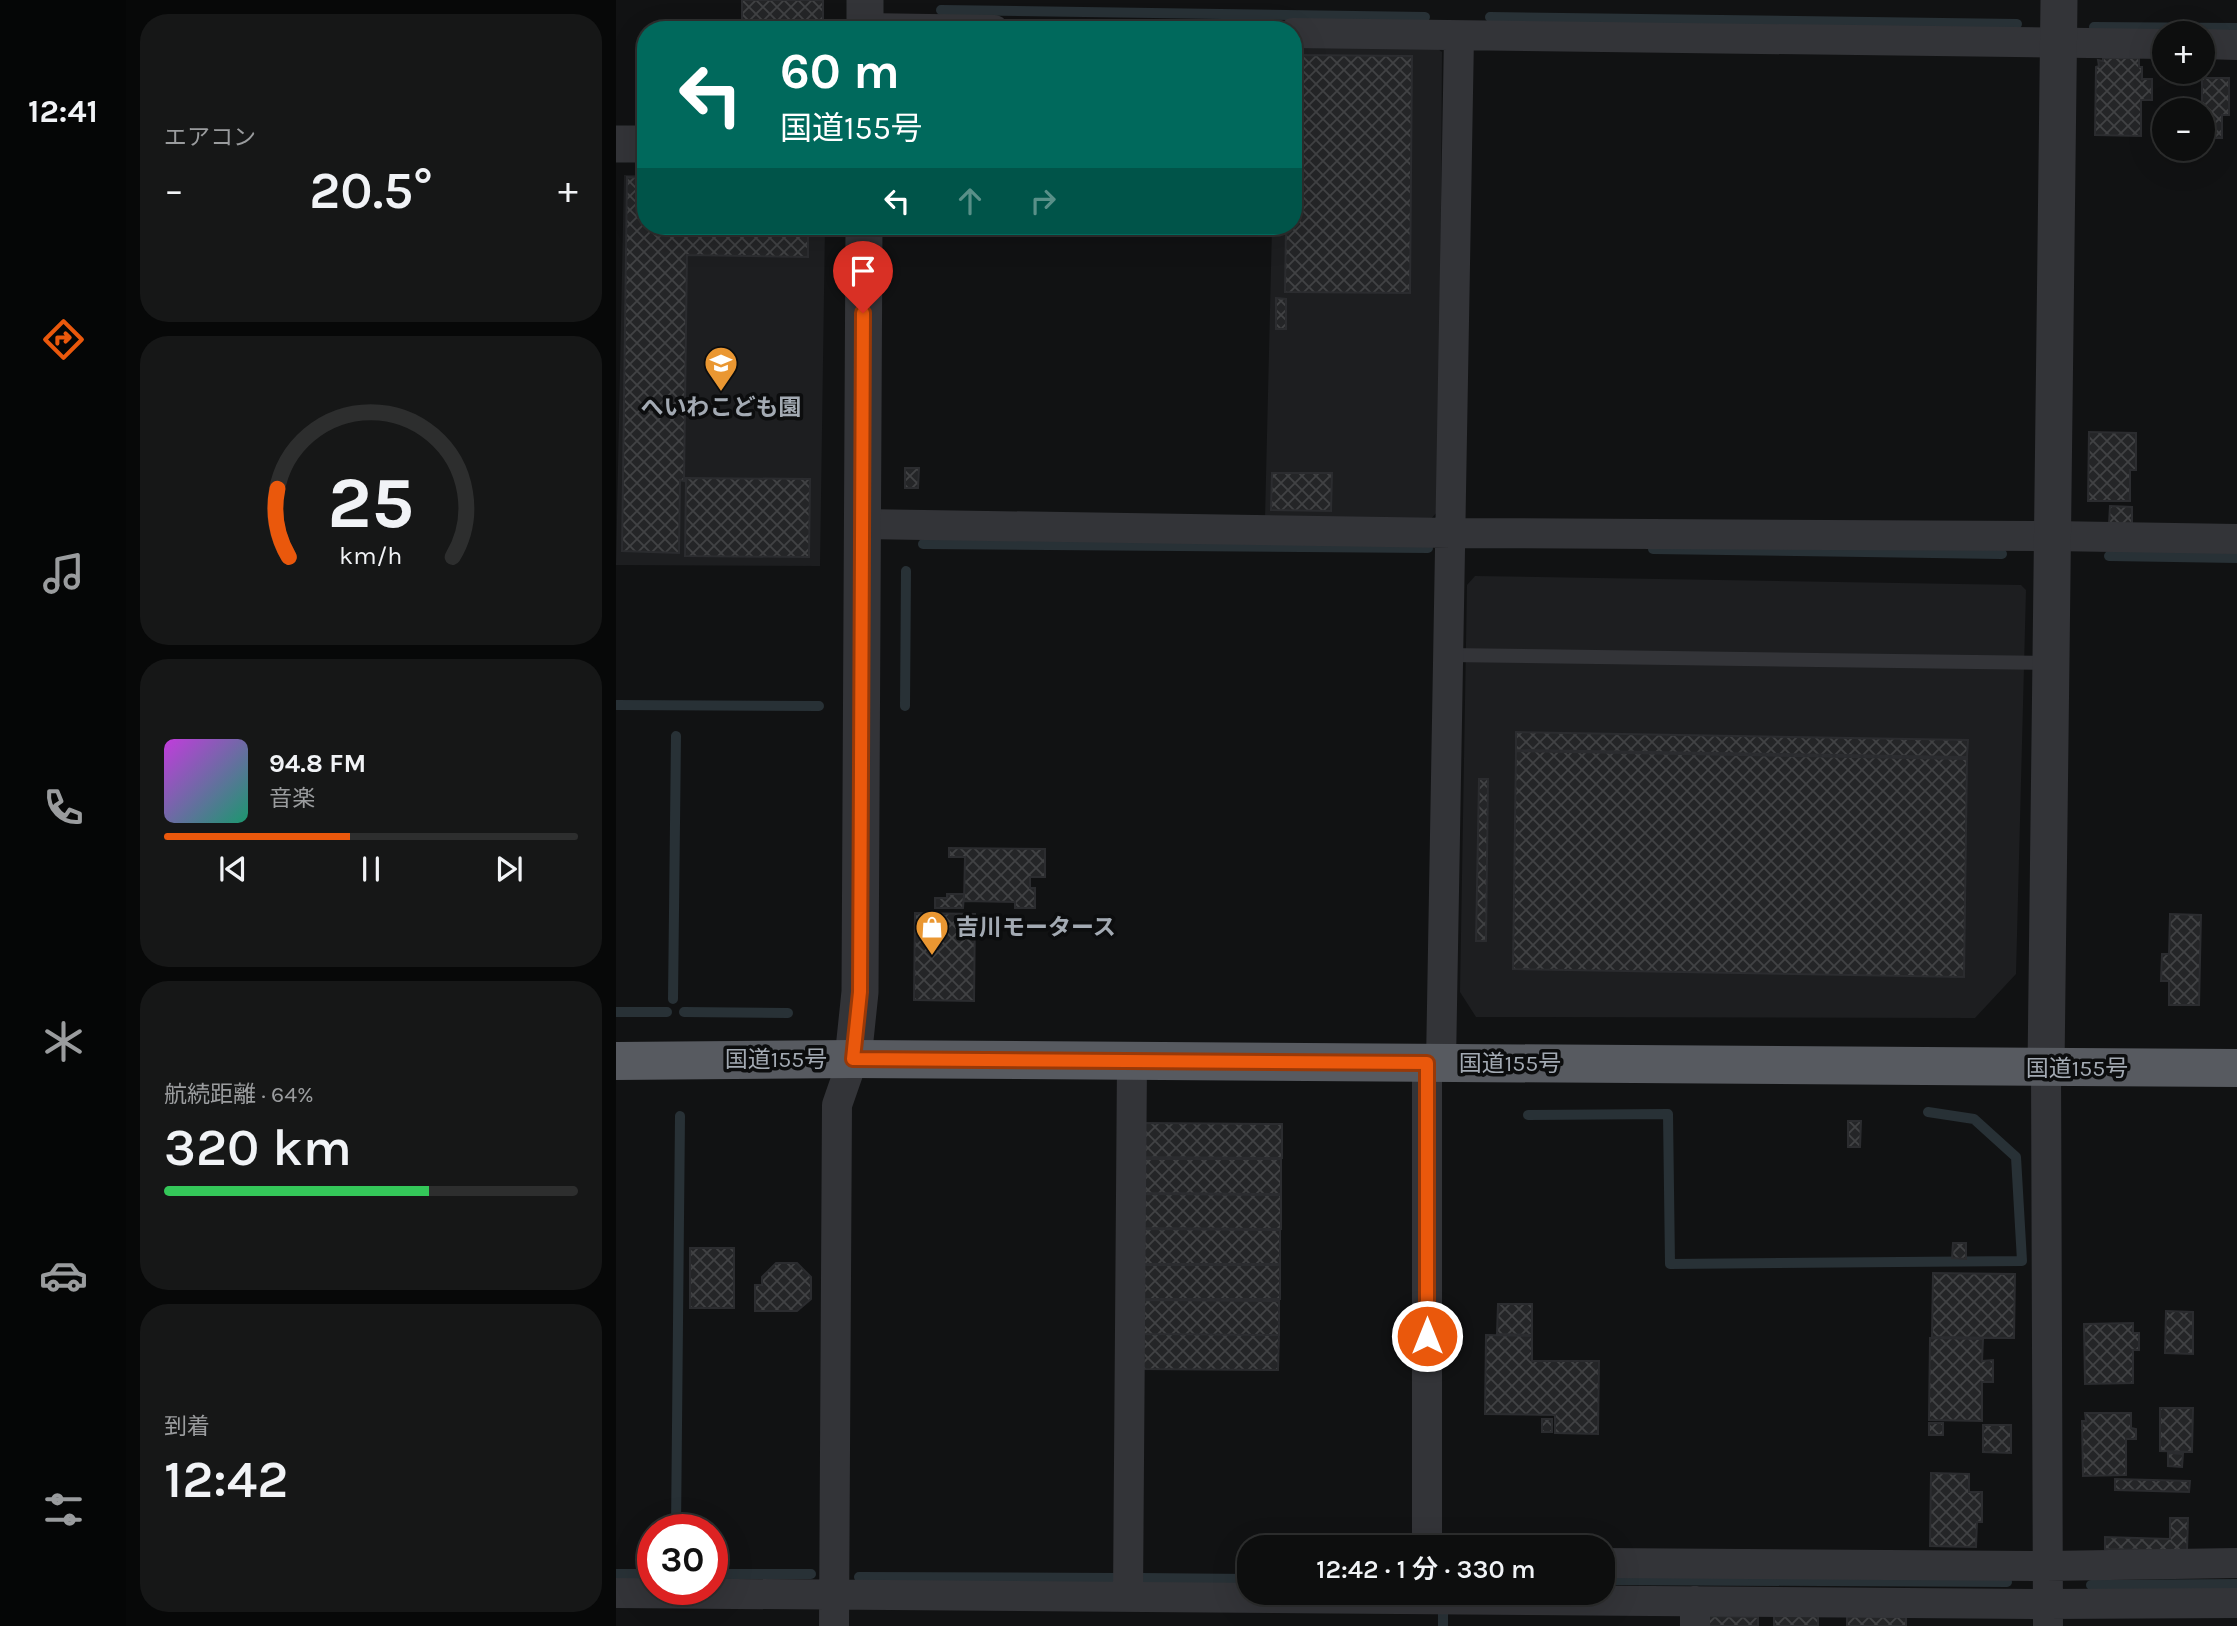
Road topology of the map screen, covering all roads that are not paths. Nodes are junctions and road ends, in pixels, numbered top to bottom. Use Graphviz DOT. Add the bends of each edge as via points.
graph roads {
  1 [pos="2059,0"];
  2 [pos="865,19"];
  3 [pos="888,21"];
  4 [pos="1302,33"];
  5 [pos="1459,36"];
  6 [pos="2059,43"];
  7 [pos="2152,44"];
  8 [pos="2215,44"];
  9 [pos="2237,45"];
  10 [pos="616,144"];
  11 [pos="637,144"];
  12 [pos="864,235"];
  13 [pos="862,524"];
  14 [pos="1451,533"];
  15 [pos="2052,536"];
  16 [pos="2237,540"];
  17 [pos="1448,655"];
  18 [pos="2051,663"];
  19 [pos="853,1059"];
  20 [pos="616,1060"];
  21 [pos="1132,1061"];
  22 [pos="1434,1063"];
  23 [pos="2046,1068"];
  24 [pos="2237,1068"];
  25 [pos="1427,1535"];
  26 [pos="1615,1563"];
  27 [pos="2237,1563"];
  28 [pos="2047,1566"];
  29 [pos="616,1593"];
  30 [pos="834,1595"];
  31 [pos="1128,1597"];
  32 [pos="1237,1597"];
  33 [pos="2237,1603"];
  34 [pos="1561,1605"];
  35 [pos="1695,1614"];
  36 [pos="2047,1615"];
  37 [pos="834,1626"];
  1 -- 6 [label="street"];
  2 -- 3 [label="street"];
  4 -- 5 [label="street"];
  5 -- 6 [label="street"];
  5 -- 14 [label="street"];
  6 -- 7 [label="street"];
  6 -- 15 [label="street"];
  8 -- 9 [label="street"];
  10 -- 11 [label="street"];
  12 -- 13 [label="street"];
  13 -- 14 [label="street"];
  13 -- 19 [label="street" via="860,992"];
  14 -- 15 [label="street"];
  14 -- 17 [label="street"];
  15 -- 16 [label="street"];
  15 -- 18 [label="street"];
  17 -- 18 [label="lane"];
  17 -- 22 [label="street"];
  18 -- 23 [label="street"];
  19 -- 20 [label="highway, 国道155号"];
  19 -- 21 [label="highway, 国道155号"];
  19 -- 30 [label="street" via="837,1105"];
  21 -- 22 [label="highway, 国道155号"];
  21 -- 31 [label="street"];
  22 -- 23 [label="highway, 国道155号"];
  22 -- 25 [label="street"];
  23 -- 24 [label="highway, 国道155号"];
  23 -- 28 [label="street"];
  26 -- 28 [label="street"];
  27 -- 28 [label="street"];
  28 -- 36 [label="street"];
  29 -- 30 [label="street"];
  30 -- 31 [label="street"];
  30 -- 37 [label="street"];
  31 -- 32 [label="street"];
  33 -- 36 [label="street"];
  34 -- 35 [label="street"];
  35 -- 36 [label="street"];
}
